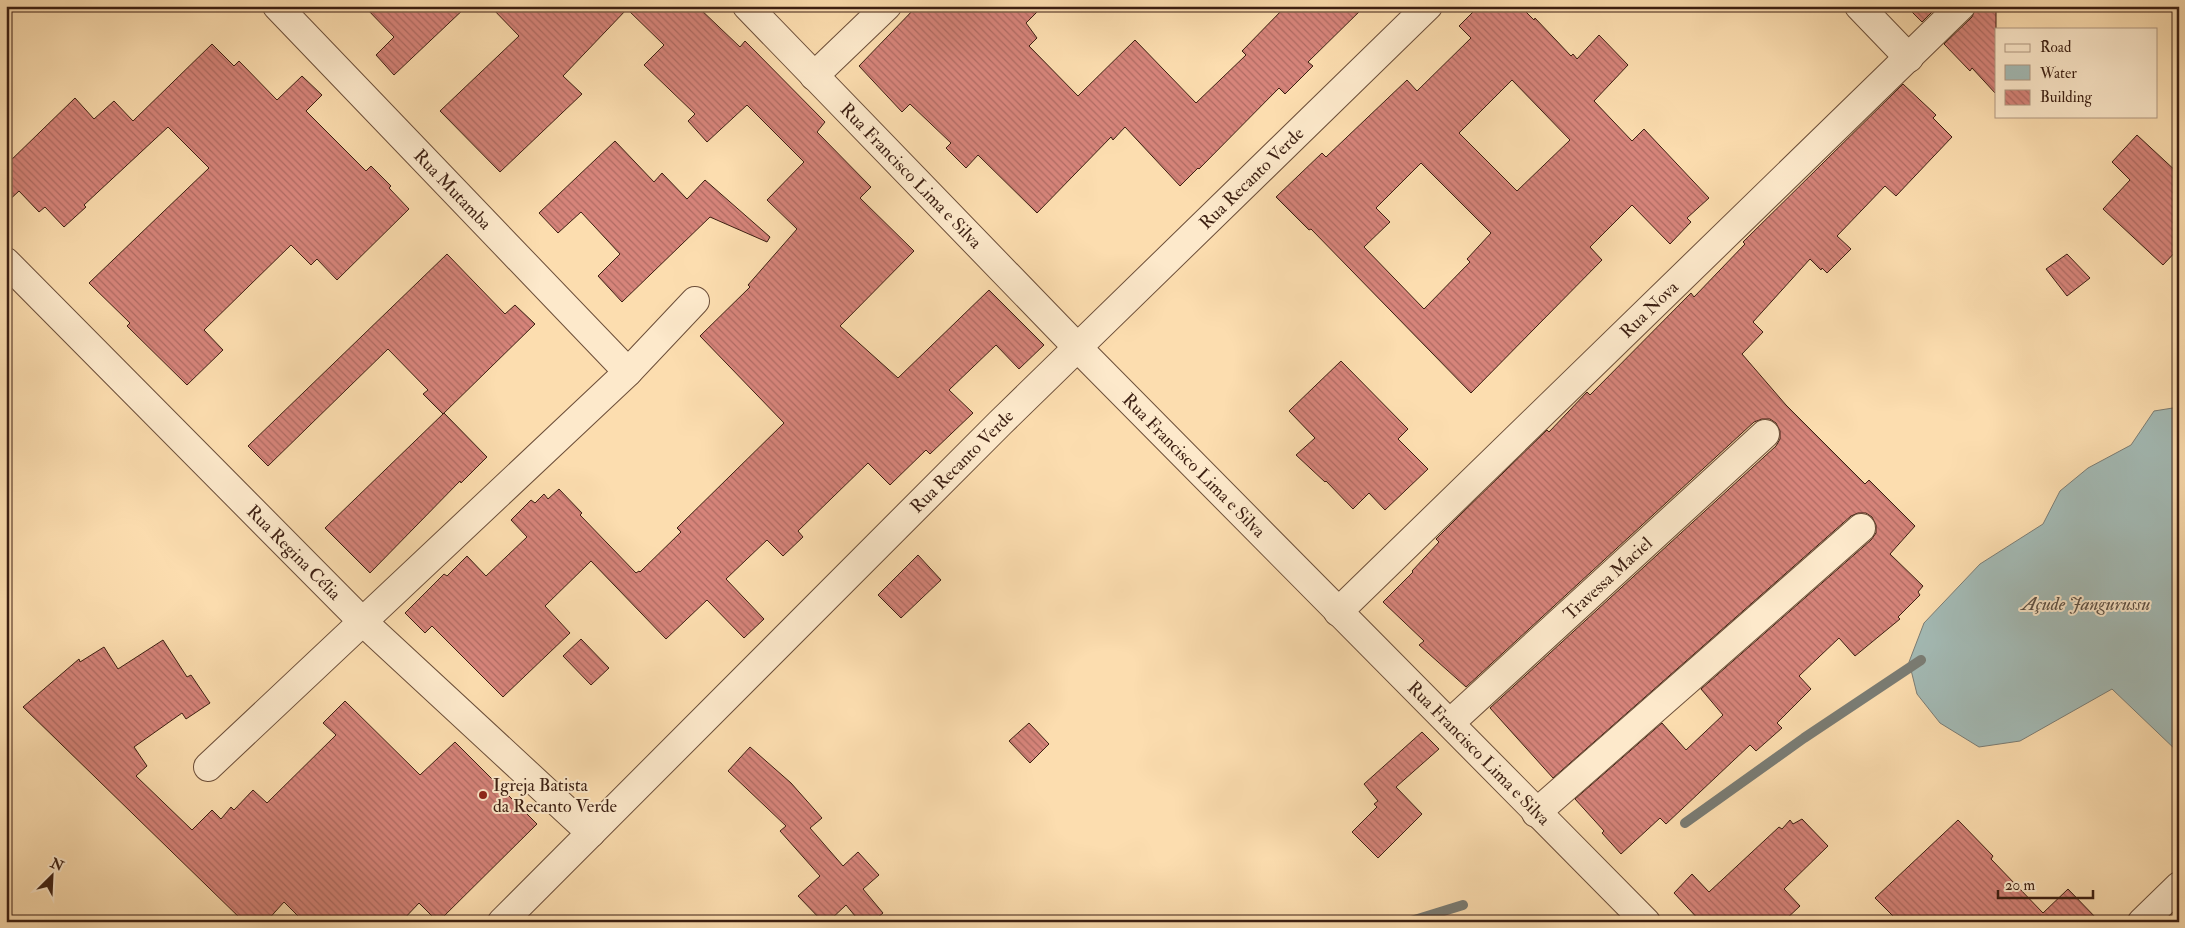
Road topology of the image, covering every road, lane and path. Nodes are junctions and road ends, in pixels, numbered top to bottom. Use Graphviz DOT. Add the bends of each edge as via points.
graph roads {
  1 [pos="277,6"];
  2 [pos="747,6"];
  3 [pos="887,6"];
  4 [pos="1428,6"];
  5 [pos="1860,6"];
  6 [pos="1961,6"];
  7 [pos="1909,58"];
  8 [pos="814,76"];
  9 [pos="6,262"];
  10 [pos="695,301"];
  11 [pos="1078,348"];
  12 [pos="628,372"];
  13 [pos="1765,434"];
  14 [pos="1861,528"];
  15 [pos="1338,612"];
  16 [pos="362,621"];
  17 [pos="1450,724"];
  18 [pos="208,766"];
  19 [pos="1536,813"];
  20 [pos="592,833"];
  21 [pos="2179,886"];
  22 [pos="502,922"];
  23 [pos="1646,922"];
  24 [pos="2142,922"];
  1 -- 12 [label="street, Rua Mutamba"];
  2 -- 8 [label="street, Rua Francisco Lima e Silva"];
  3 -- 8 [label="street"];
  4 -- 11 [label="street, Rua Recanto Verde"];
  5 -- 7 [label="street"];
  6 -- 7 [label="street, Rua Nova"];
  7 -- 15 [label="street, Rua Nova"];
  8 -- 11 [label="street, Rua Francisco Lima e Silva"];
  9 -- 16 [label="street, Rua Regina Célia"];
  10 -- 12 [label="street"];
  11 -- 15 [label="street, Rua Francisco Lima e Silva"];
  11 -- 20 [label="street, Rua Recanto Verde"];
  12 -- 16 [label="street"];
  13 -- 17 [label="street, Travessa Maciel"];
  14 -- 19 [label="street"];
  15 -- 17 [label="street, Rua Francisco Lima e Silva"];
  16 -- 18 [label="street"];
  16 -- 20 [label="street, Rua Regina Célia"];
  17 -- 19 [label="street, Rua Francisco Lima e Silva"];
  19 -- 23 [label="street, Rua Francisco Lima e Silva"];
  20 -- 22 [label="street, Rua Recanto Verde"];
  21 -- 24 [label="street"];
}
